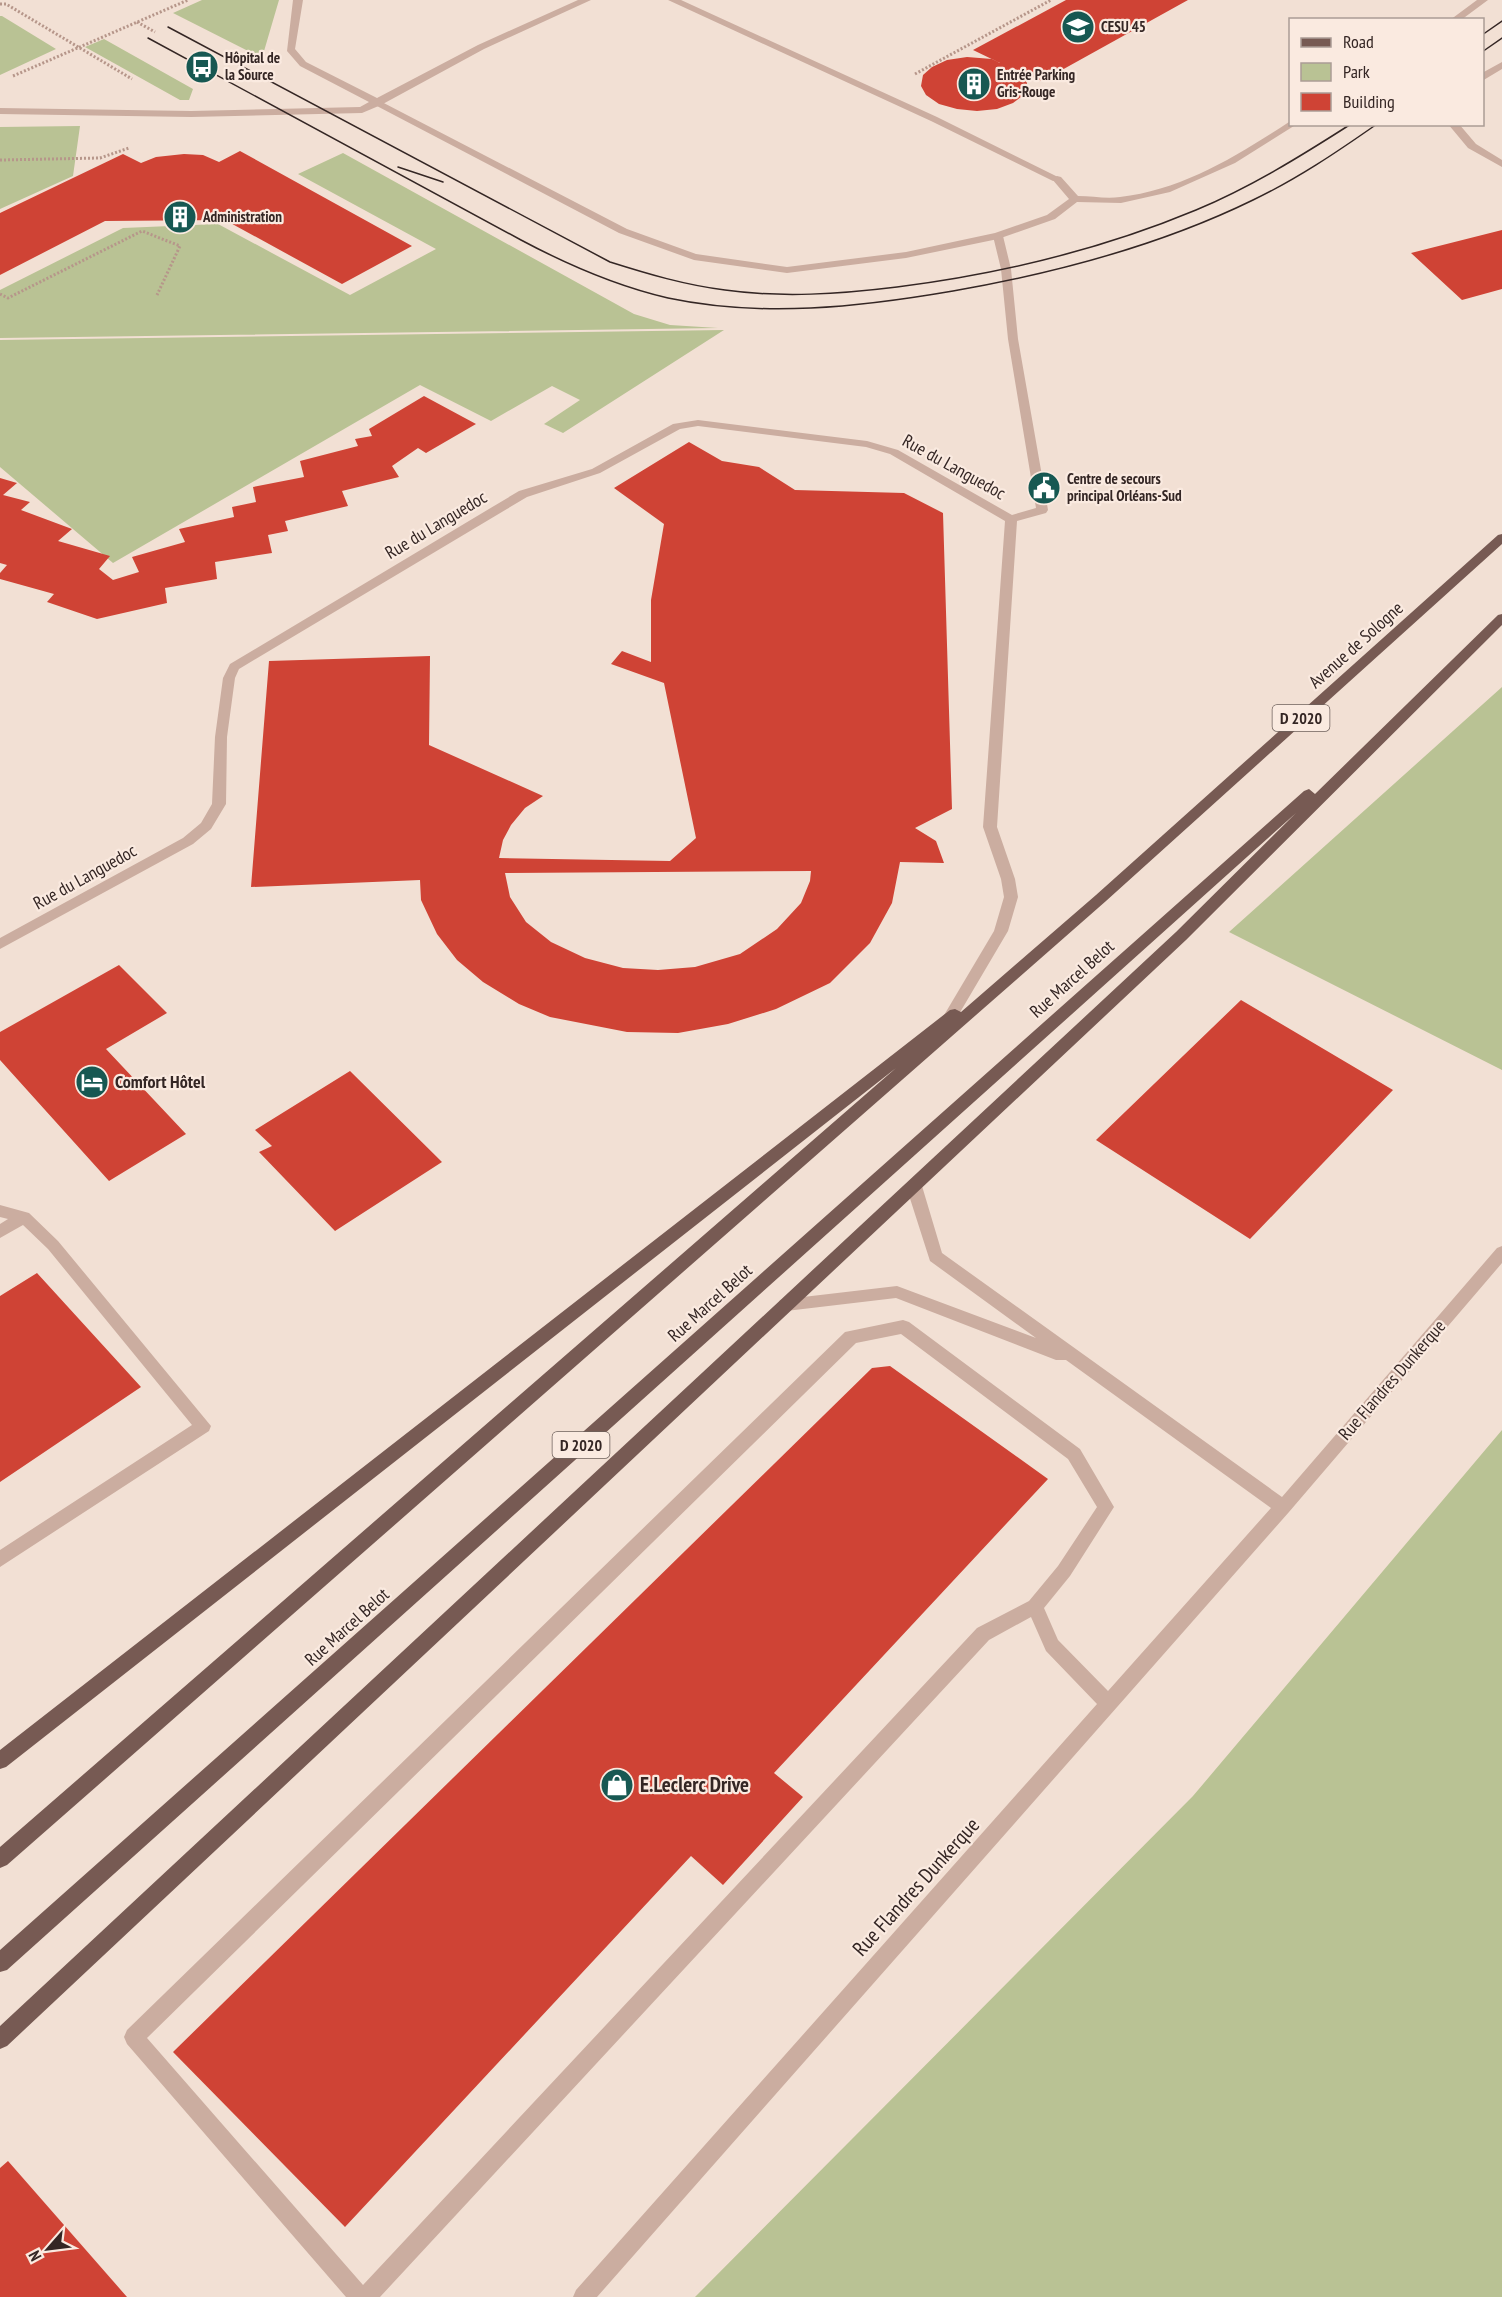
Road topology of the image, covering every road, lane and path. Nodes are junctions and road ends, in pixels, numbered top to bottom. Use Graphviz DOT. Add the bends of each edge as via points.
graph roads {
  1 [pos="188,0"];
  2 [pos="298,0"];
  3 [pos="586,0"];
  4 [pos="673,0"];
  5 [pos="1051,0"];
  6 [pos="1483,0"];
  7 [pos="0,4"];
  8 [pos="1457,18"];
  9 [pos="136,22"];
  10 [pos="155,32"];
  11 [pos="80,47"];
  12 [pos="1502,65"];
  13 [pos="1484,77"];
  14 [pos="10,78"];
  15 [pos="910,78"];
  16 [pos="378,103"];
  17 [pos="0,111"];
  18 [pos="166,113"];
  19 [pos="1289,126"];
  20 [pos="1455,126"];
  21 [pos="131,147"];
  22 [pos="0,160"];
  23 [pos="1502,164"];
  24 [pos="1075,199"];
  25 [pos="998,236"];
  26 [pos="0,294"];
  27 [pos="157,295"];
  28 [pos="1011,519"];
  29 [pos="1502,538"];
  30 [pos="1502,618"];
  31 [pos="1445,672"];
  32 [pos="1101,898"];
  33 [pos="0,944"];
  34 [pos="949,1018"];
  35 [pos="933,1045"];
  36 [pos="914,1186"];
  37 [pos="0,1211"];
  38 [pos="24,1217"];
  39 [pos="0,1232"];
  40 [pos="1502,1252"];
  41 [pos="786,1305"];
  42 [pos="1087,1365"];
  43 [pos="1283,1507"];
  44 [pos="0,1559"];
  45 [pos="1035,1606"];
  46 [pos="1109,1704"];
  47 [pos="0,1761"];
  48 [pos="0,1859"];
  49 [pos="0,1963"];
  50 [pos="0,2038"];
  51 [pos="360,2297"];
  52 [pos="366,2297"];
  53 [pos="583,2297"];
  1 -- 9 [label="path"];
  2 -- 16 [label="street" via="290,49 303,64"];
  3 -- 16 [label="street" via="481,47"];
  4 -- 24 [label="street" via="1057,179"];
  5 -- 15 [label="path"];
  6 -- 8 [label="street"];
  7 -- 11 [label="path"];
  9 -- 10 [label="path"];
  9 -- 11 [label="path"];
  11 -- 14 [label="path"];
  11 -- 18 [label="path" via="146,88"];
  12 -- 13 [label="street"];
  16 -- 18 [label="street" via="352,111"];
  16 -- 25 [label="street" via="623,231 694,257 787,270 906,255"];
  17 -- 18 [label="street"];
  19 -- 24 [label="street" via="1246,154 1142,197 1119,201"];
  20 -- 23 [label="street" via="1472,146"];
  21 -- 22 [label="path" via="100,158"];
  24 -- 25 [label="street" via="1051,217"];
  25 -- 28 [label="street, Rue du Languedoc" via="1042,510"];
  26 -- 27 [label="path" via="8,298 142,231 180,246"];
  28 -- 33 [label="street, Rue du Languedoc" via="894,452 867,444 698,423 677,426 596,471 523,494 234,667 221,737 219,804 206,826 188,841"];
  28 -- 34 [label="street" via="990,827 1011,897 1002,931"];
  29 -- 32 [label="main road, Avenue de Sologne / D 2020"];
  30 -- 31 [label="main road, D 2020"];
  31 -- 36 [label="main road" via="1181,936"];
  31 -- 49 [label="main road, Rue Marcel Belot / D 2020"];
  32 -- 34 [label="main road"];
  32 -- 35 [label="main road, D 2020"];
  34 -- 35 [label="street"];
  34 -- 47 [label="main road"];
  35 -- 48 [label="main road, D 2020"];
  36 -- 41 [label="main road"];
  36 -- 42 [label="street" via="935,1257"];
  37 -- 38 [label="street"];
  38 -- 39 [label="street"];
  38 -- 44 [label="street" via="53,1245 203,1426"];
  40 -- 43 [label="street, Rue Flandres Dunkerque"];
  41 -- 42 [label="street" via="897,1292"];
  41 -- 50 [label="main road"];
  42 -- 43 [label="street"];
  43 -- 46 [label="street, Rue Flandres Dunkerque"];
  45 -- 46 [label="street" via="1052,1646"];
  45 -- 51 [label="street" via="1064,1571 1106,1507 1074,1454 903,1327 851,1337 134,2037"];
  45 -- 52 [label="street" via="984,1634"];
  46 -- 53 [label="street, Rue Flandres Dunkerque"];
}
